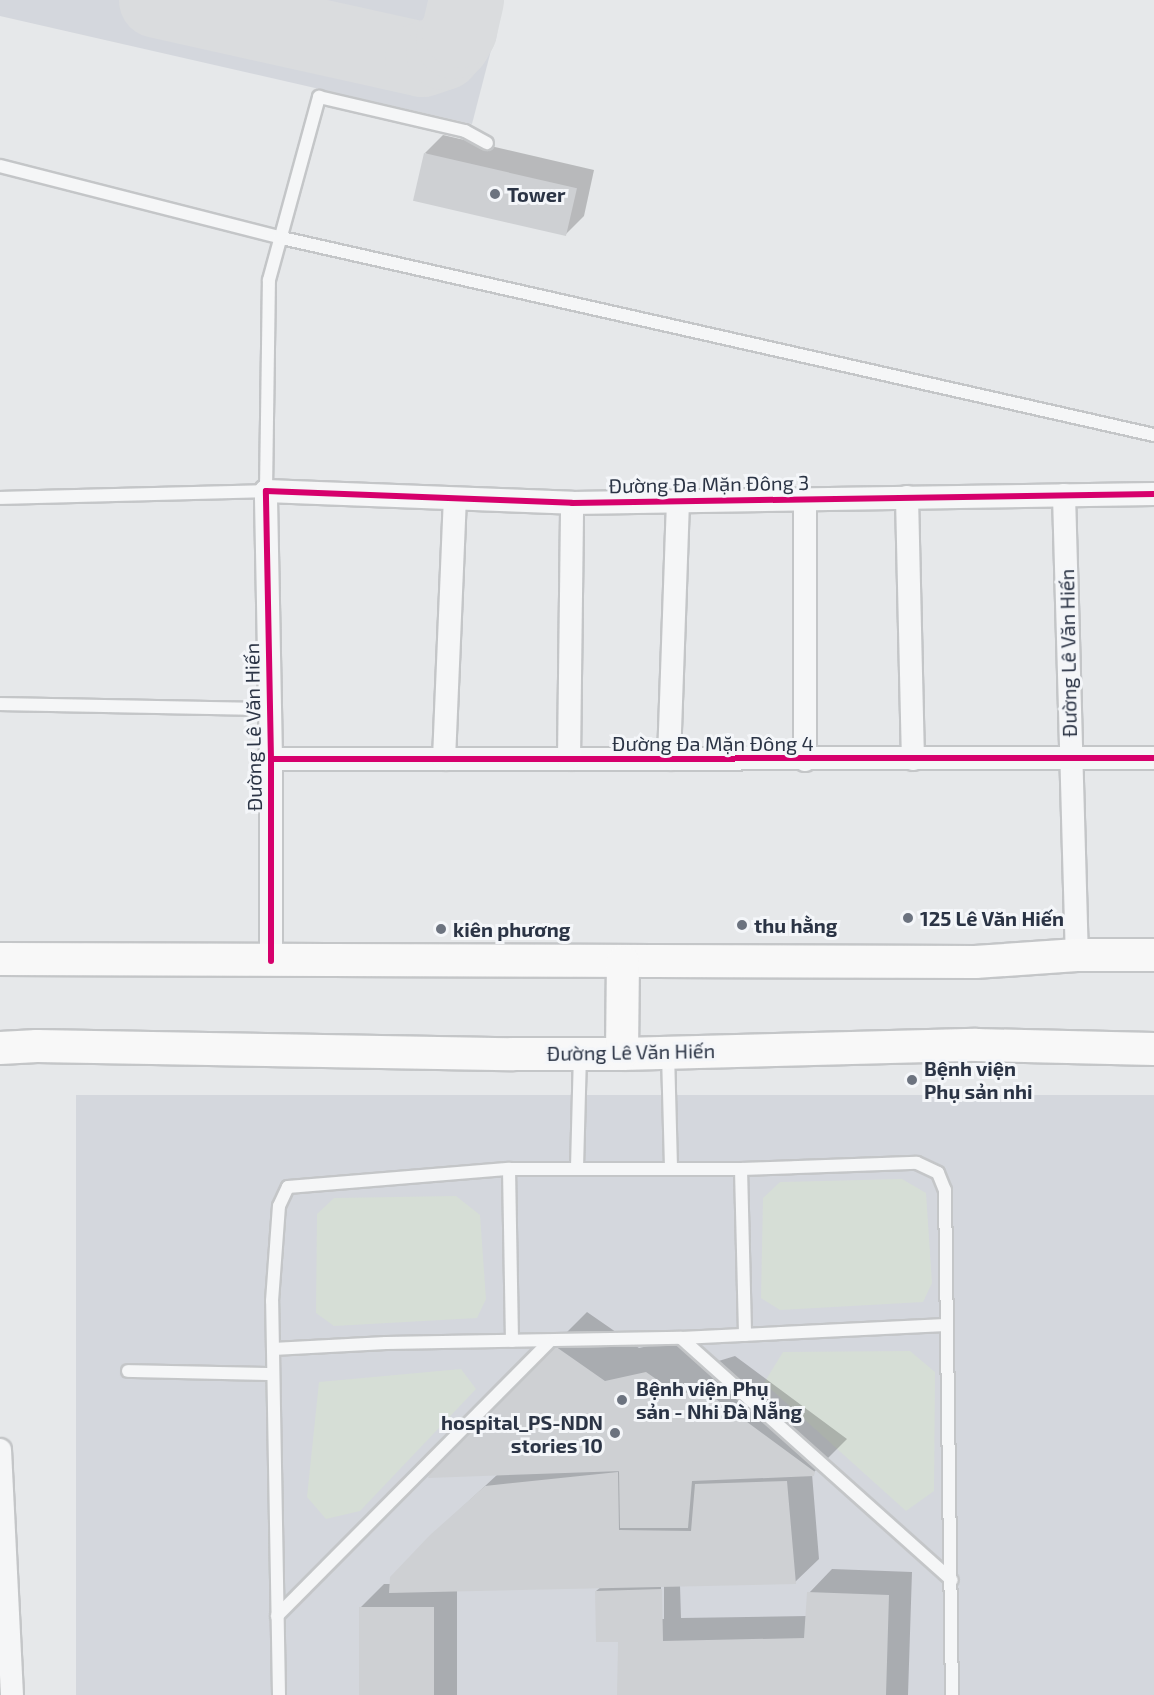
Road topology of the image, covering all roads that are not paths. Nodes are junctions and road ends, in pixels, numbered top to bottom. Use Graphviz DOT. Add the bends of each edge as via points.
graph roads {
  1 [pos="487,143"];
  2 [pos="0,166"];
  3 [pos="282,238"];
  4 [pos="1154,435"];
  5 [pos="266,491"];
  6 [pos="1154,494"];
  7 [pos="1064,495"];
  8 [pos="907,497"];
  9 [pos="0,498"];
  10 [pos="454,499"];
  11 [pos="805,499"];
  12 [pos="678,500"];
  13 [pos="572,503"];
  14 [pos="0,704"];
  15 [pos="270,709"];
  16 [pos="1070,758"];
  17 [pos="1154,758"];
  18 [pos="271,759"];
  19 [pos="444,759"];
  20 [pos="569,759"];
  21 [pos="669,759"];
  22 [pos="913,759"];
  23 [pos="806,760"];
  24 [pos="1077,955"];
  25 [pos="1154,955"];
  26 [pos="0,958"];
  27 [pos="271,962"];
  28 [pos="623,962"];
  29 [pos="0,1048"];
  30 [pos="1154,1049"];
  31 [pos="668,1052"];
  32 [pos="580,1053"];
  33 [pos="622,1054"];
  34 [pos="577,1168"];
  35 [pos="509,1169"];
  36 [pos="671,1169"];
  37 [pos="741,1169"];
  38 [pos="946,1325"];
  39 [pos="745,1335"];
  40 [pos="681,1338"];
  41 [pos="512,1341"];
  42 [pos="550,1341"];
  43 [pos="273,1349"];
  44 [pos="128,1371"];
  45 [pos="273,1374"];
  46 [pos="0,1450"];
  47 [pos="952,1580"];
  48 [pos="277,1616"];
  49 [pos="12,1695"];
  50 [pos="279,1695"];
  51 [pos="952,1695"];
  1 -- 3 [label="lane" via="465,131 319,97"];
  2 -- 3 [label="lane"];
  3 -- 4 [label="lane"];
  3 -- 5 [label="lane" via="269,280"];
  5 -- 9 [label="lane"];
  5 -- 10 [label="street, Đường Đa Mặn Đông 3"];
  5 -- 15 [label="street, Đường Lê Văn Hiến"];
  6 -- 7 [label="street, Đường Đa Mặn Đông 3"];
  7 -- 8 [label="street, Đường Đa Mặn Đông 3"];
  7 -- 16 [label="street, Đường Lê Văn Hiến"];
  8 -- 11 [label="street, Đường Đa Mặn Đông 3"];
  8 -- 22 [label="street"];
  10 -- 13 [label="street, Đường Đa Mặn Đông 3"];
  10 -- 19 [label="street"];
  11 -- 12 [label="street, Đường Đa Mặn Đông 3"];
  11 -- 23 [label="street"];
  12 -- 13 [label="street, Đường Đa Mặn Đông 3"];
  12 -- 21 [label="street"];
  13 -- 20 [label="street"];
  14 -- 15 [label="lane"];
  15 -- 18 [label="street, Đường Lê Văn Hiến"];
  16 -- 17 [label="street, Đường Đa Mặn Đông 4"];
  16 -- 22 [label="street, Đường Đa Mặn Đông 4"];
  16 -- 24 [label="street, Đường Lê Văn Hiến"];
  18 -- 19 [label="street, Đường Đa Mặn Đông 4"];
  18 -- 27 [label="street, Đường Lê Văn Hiến"];
  19 -- 20 [label="street, Đường Đa Mặn Đông 4"];
  20 -- 21 [label="street, Đường Đa Mặn Đông 4"];
  21 -- 23 [label="street, Đường Đa Mặn Đông 4"];
  22 -- 23 [label="street, Đường Đa Mặn Đông 4"];
  24 -- 25 [label="main road"];
  24 -- 28 [label="main road" via="975,962"];
  26 -- 27 [label="main road"];
  27 -- 28 [label="main road"];
  28 -- 33 [label="main road"];
  29 -- 32 [label="main road, Đường Lê Văn Hiến"];
  30 -- 31 [label="main road, Đường Lê Văn Hiến" via="976,1045"];
  31 -- 33 [label="main road, Đường Lê Văn Hiến"];
  31 -- 36 [label="lane"];
  32 -- 33 [label="main road, Đường Lê Văn Hiến"];
  32 -- 34 [label="lane"];
  34 -- 35 [label="lane"];
  34 -- 36 [label="lane"];
  35 -- 41 [label="lane"];
  35 -- 43 [label="lane" via="288,1187 279,1206 272,1301"];
  36 -- 37 [label="lane"];
  37 -- 38 [label="lane" via="917,1163 938,1173 945,1190"];
  37 -- 39 [label="lane"];
  38 -- 39 [label="lane"];
  38 -- 47 [label="lane"];
  39 -- 40 [label="lane"];
  40 -- 42 [label="lane"];
  40 -- 47 [label="lane"];
  41 -- 42 [label="lane"];
  41 -- 43 [label="lane"];
  42 -- 48 [label="lane"];
  43 -- 45 [label="lane"];
  44 -- 45 [label="lane"];
  45 -- 48 [label="lane"];
  46 -- 49 [label="street"];
  47 -- 51 [label="lane"];
  48 -- 50 [label="lane"];
}
